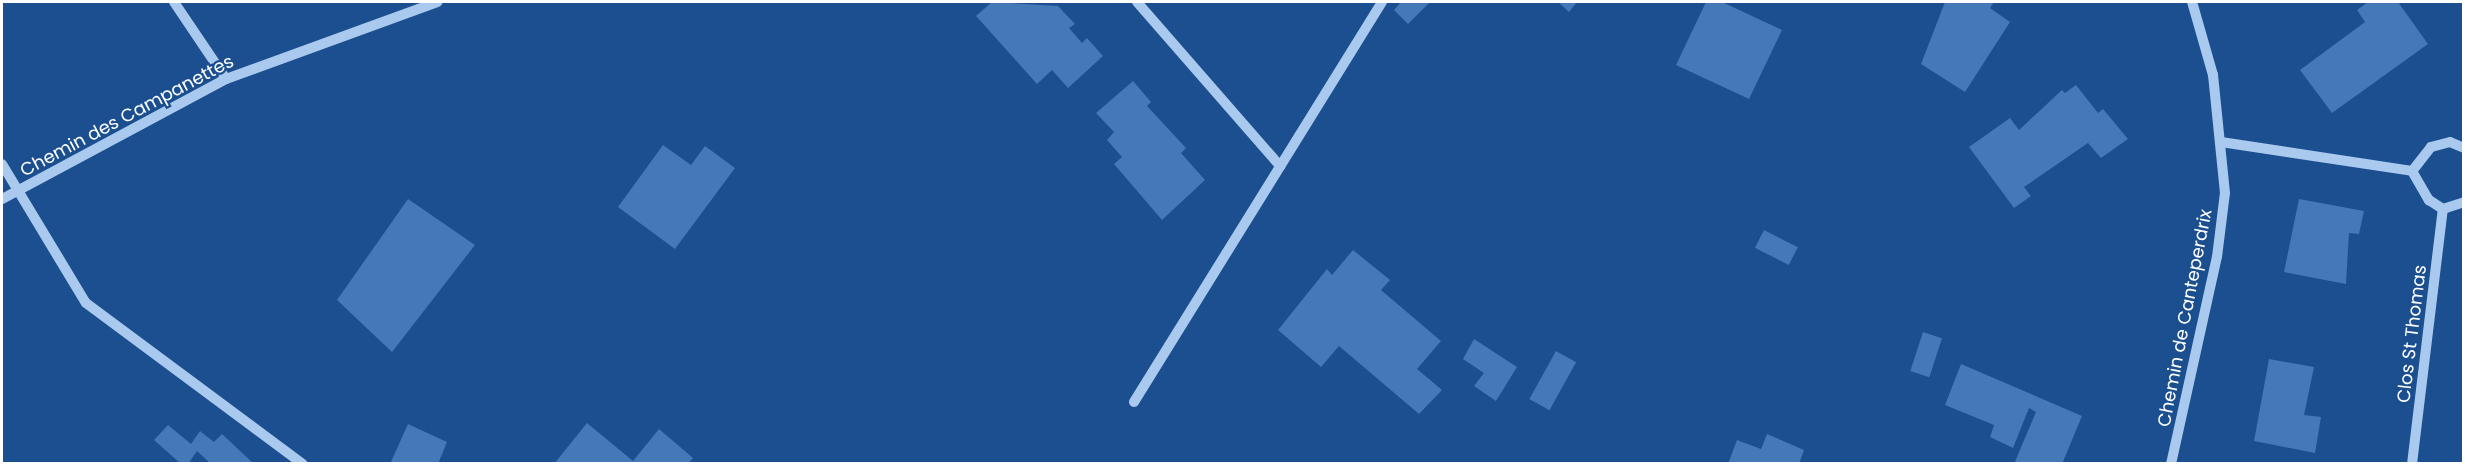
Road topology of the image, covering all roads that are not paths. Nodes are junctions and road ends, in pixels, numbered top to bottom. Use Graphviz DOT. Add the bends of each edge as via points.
graph roads {
  1 [pos="174,2"];
  2 [pos="437,2"];
  3 [pos="1137,2"];
  4 [pos="1382,2"];
  5 [pos="2192,2"];
  6 [pos="226,79"];
  7 [pos="2221,142"];
  8 [pos="2463,148"];
  9 [pos="2,164"];
  10 [pos="1280,166"];
  11 [pos="2412,171"];
  12 [pos="19,190"];
  13 [pos="2,199"];
  14 [pos="2463,202"];
  15 [pos="2443,209"];
  16 [pos="1134,402"];
  17 [pos="287,458"];
  18 [pos="303,464"];
  19 [pos="2171,464"];
  20 [pos="2412,464"];
  1 -- 6 [label="street"];
  2 -- 6 [label="street, Chemin des Campanettes"];
  3 -- 10 [label="street"];
  4 -- 10 [label="street"];
  5 -- 7 [label="street, Chemin de Canteperdrix" via="2213,75"];
  6 -- 12 [label="street, Chemin des Campanettes"];
  7 -- 11 [label="street"];
  7 -- 19 [label="street, Chemin de Canteperdrix" via="2225,194 2217,257"];
  8 -- 11 [label="street" via="2450,142 2431,147"];
  9 -- 12 [label="street"];
  10 -- 16 [label="street"];
  11 -- 15 [label="street" via="2429,200"];
  12 -- 13 [label="street, Chemin des Campanettes"];
  12 -- 17 [label="street" via="86,303"];
  14 -- 15 [label="street"];
  15 -- 20 [label="street, Clos St Thomas"];
  17 -- 18 [label="street"];
}
